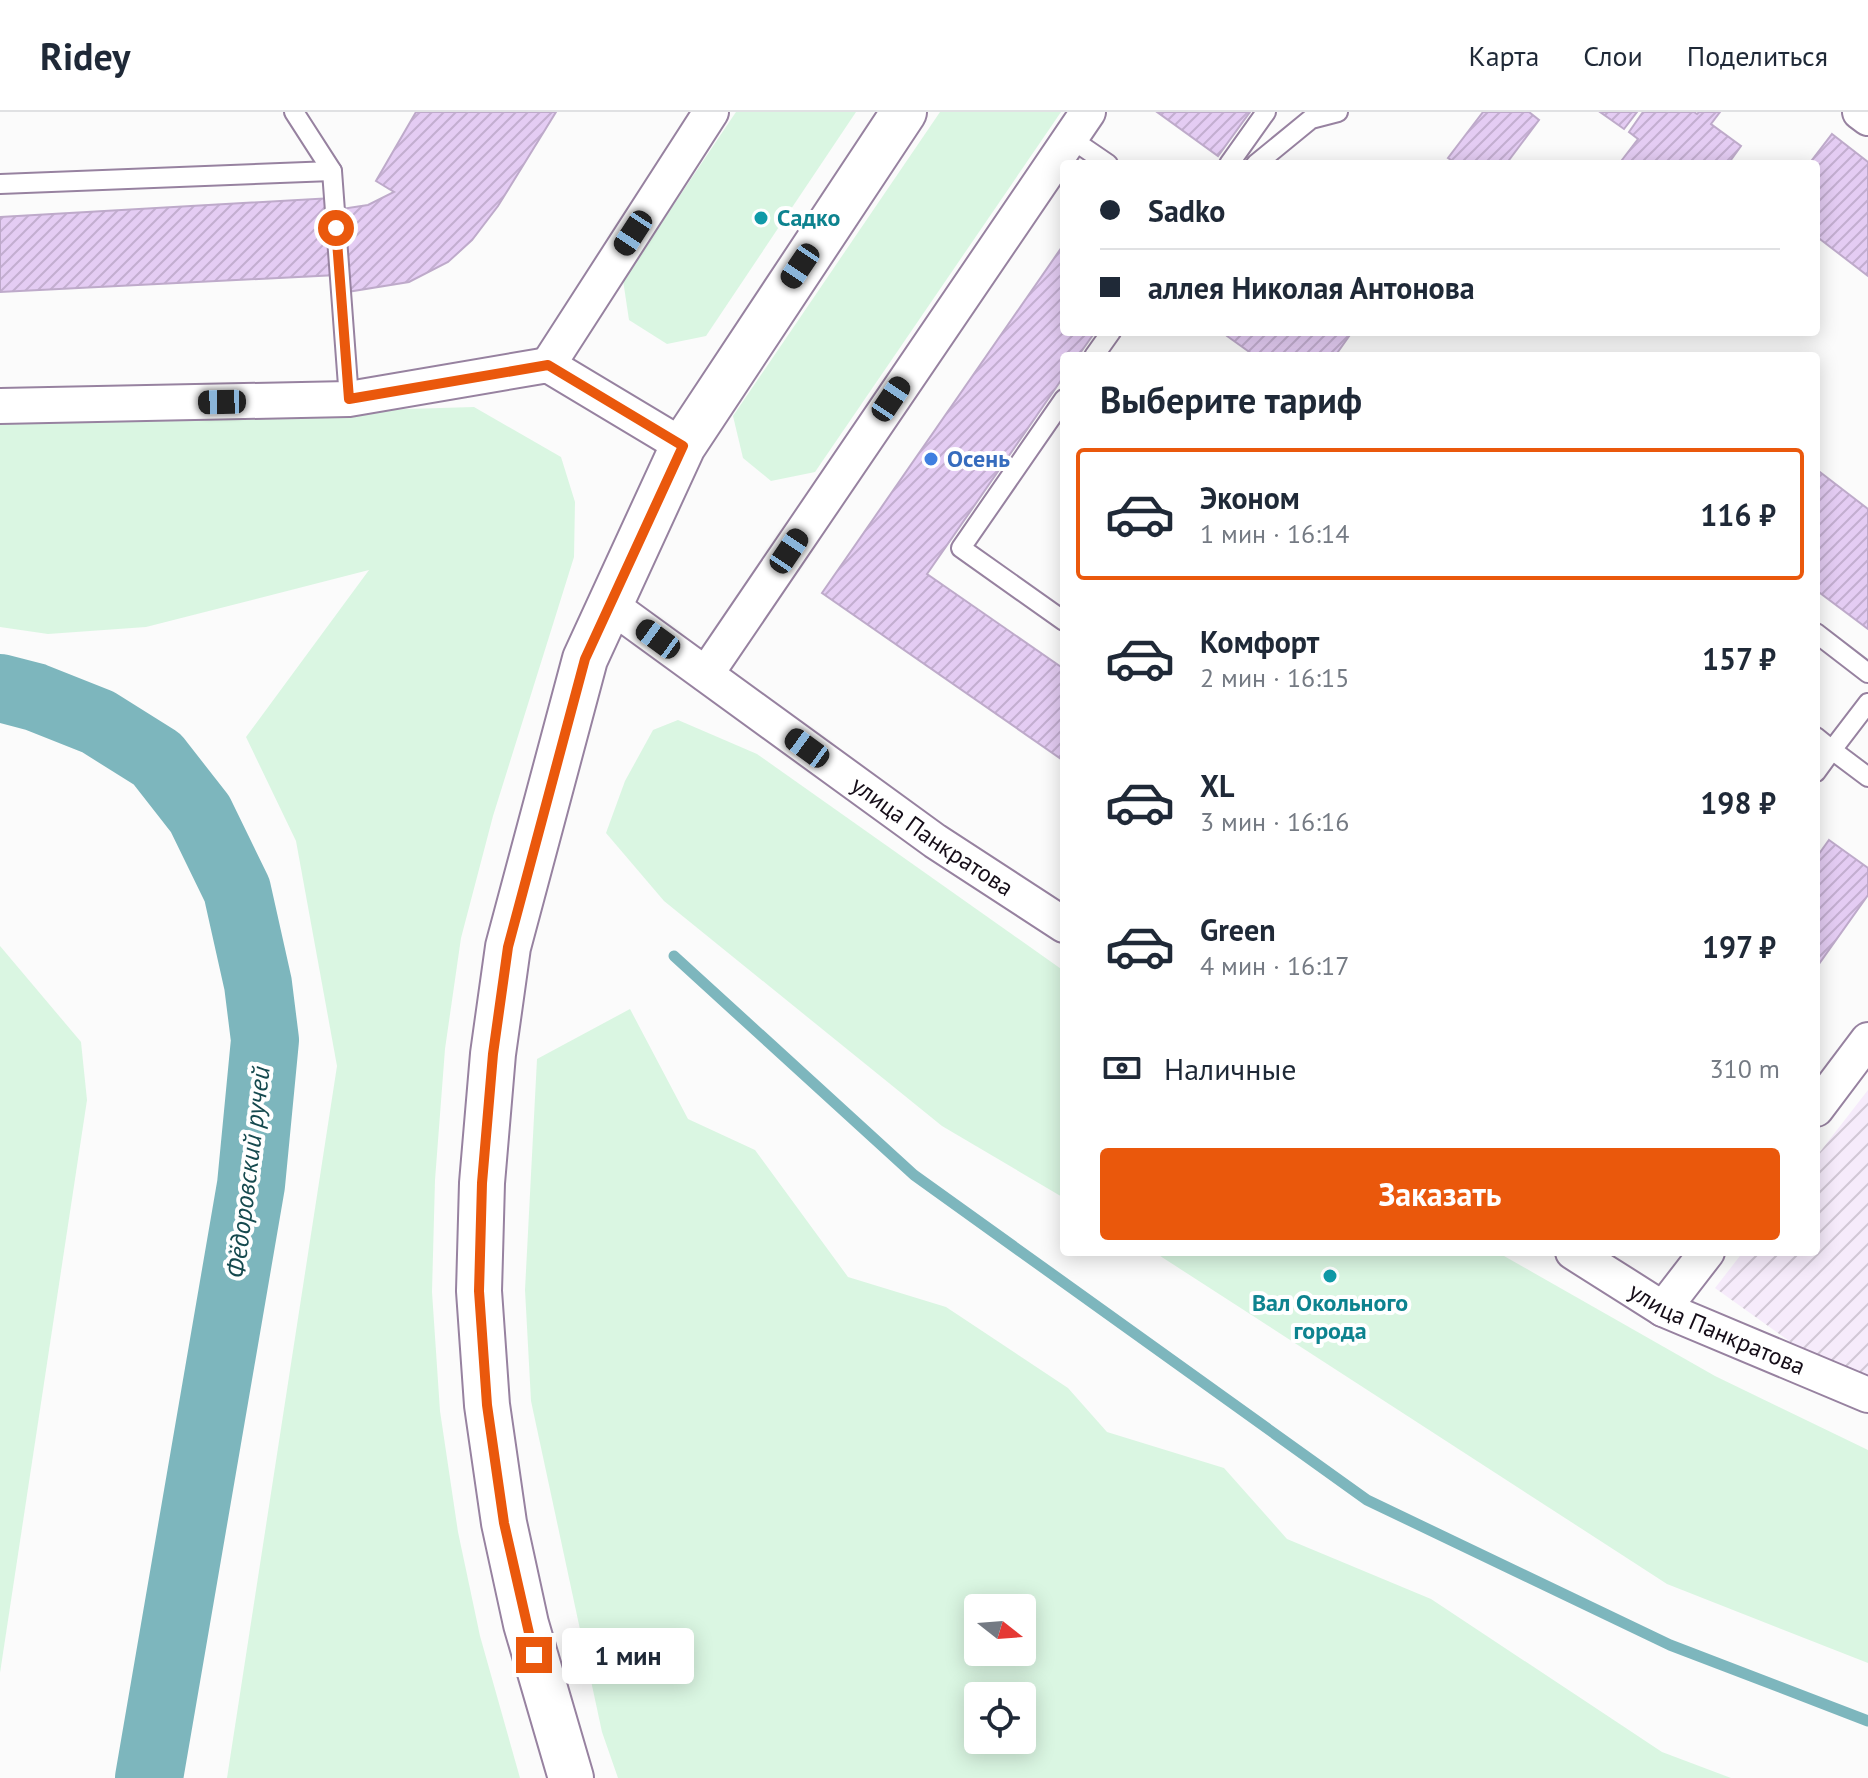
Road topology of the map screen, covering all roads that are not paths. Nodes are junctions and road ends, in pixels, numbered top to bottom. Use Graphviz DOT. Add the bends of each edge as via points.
graph roads {
  1 [pos="294,112"];
  2 [pos="711,112"];
  3 [pos="904,112"];
  4 [pos="1266,112"];
  5 [pos="1338,112"];
  6 [pos="1860,112"];
  7 [pos="1868,118"];
  8 [pos="1079,125"];
  9 [pos="1105,160"];
  10 [pos="1232,160"];
  11 [pos="1261,160"];
  12 [pos="332,171"];
  13 [pos="0,184"];
  14 [pos="548,365"];
  15 [pos="349,399"];
  16 [pos="1060,405"];
  17 [pos="0,406"];
  18 [pos="683,446"];
  19 [pos="609,604"];
  20 [pos="1060,618"];
  21 [pos="1820,636"];
  22 [pos="1868,673"];
  23 [pos="706,674"];
  24 [pos="1868,703"];
  25 [pos="1820,740"];
  26 [pos="1832,750"];
  27 [pos="1820,766"];
  28 [pos="1868,777"];
  29 [pos="1060,922"];
  30 [pos="1868,1040"];
  31 [pos="1820,1104"];
  32 [pos="1579,1256"];
  33 [pos="1704,1256"];
  34 [pos="1663,1309"];
  35 [pos="1868,1395"];
  36 [pos="571,1778"];
  1 -- 12 [label="lane"];
  2 -- 14 [label="street"];
  3 -- 18 [label="main road"];
  4 -- 10 [label="lane"];
  5 -- 11 [label="lane" via="1311,119"];
  6 -- 7 [label="street"];
  8 -- 9 [label="lane"];
  8 -- 23 [label="street"];
  12 -- 13 [label="lane"];
  12 -- 15 [label="lane"];
  14 -- 15 [label="street"];
  14 -- 18 [label="street"];
  15 -- 17 [label="street"];
  16 -- 20 [label="lane" via="961,548"];
  18 -- 19 [label="main road"];
  19 -- 23 [label="street, улица Панкратова"];
  19 -- 36 [label="main road" via="585,659 508,947 482,1183 479,1291 493,1450 526,1624"];
  21 -- 22 [label="lane"];
  23 -- 29 [label="street, улица Панкратова" via="935,841"];
  24 -- 26 [label="lane"];
  25 -- 26 [label="lane"];
  26 -- 27 [label="lane"];
  26 -- 28 [label="lane"];
  30 -- 31 [label="street"];
  32 -- 34 [label="street, улица Панкратова"];
  33 -- 34 [label="street"];
  34 -- 35 [label="street, улица Панкратова"];
}
